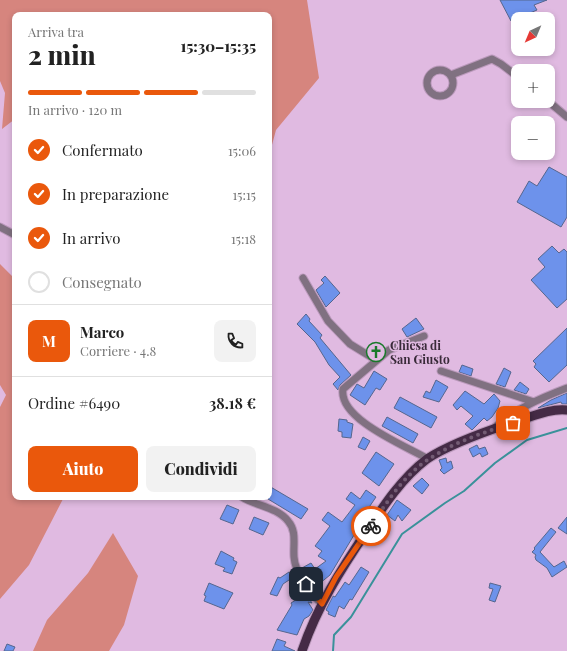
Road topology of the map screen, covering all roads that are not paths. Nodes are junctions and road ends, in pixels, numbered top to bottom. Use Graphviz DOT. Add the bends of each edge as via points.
graph roads {
  1 [pos="511,72"];
  2 [pos="451,75"];
  3 [pos="555,107"];
  4 [pos="567,117"];
  5 [pos="0,227"];
  6 [pos="12,233"];
  7 [pos="303,278"];
  8 [pos="424,336"];
  9 [pos="376,360"];
  10 [pos="441,371"];
  11 [pos="567,388"];
  12 [pos="534,402"];
  13 [pos="567,410"];
  14 [pos="492,429"];
  15 [pos="428,459"];
  16 [pos="249,500"];
  17 [pos="322,604"];
  18 [pos="302,651"];
  1 -- 2 [label="street" via="492,60"];
  3 -- 4 [label="street"];
  5 -- 6 [label="street"];
  7 -- 9 [label="street" via="328,321 350,344"];
  8 -- 9 [label="street" via="389,350"];
  9 -- 15 [label="street" via="343,389 342,395 347,407 373,429"];
  10 -- 12 [label="street"];
  11 -- 12 [label="street"];
  12 -- 14 [label="street" via="506,416"];
  13 -- 14 [label="main road" via="548,411"];
  14 -- 15 [label="main road"];
  15 -- 17 [label="main road" via="387,501 336,577"];
  16 -- 17 [label="street" via="288,521 294,536 295,566"];
  17 -- 18 [label="main road"];
}
